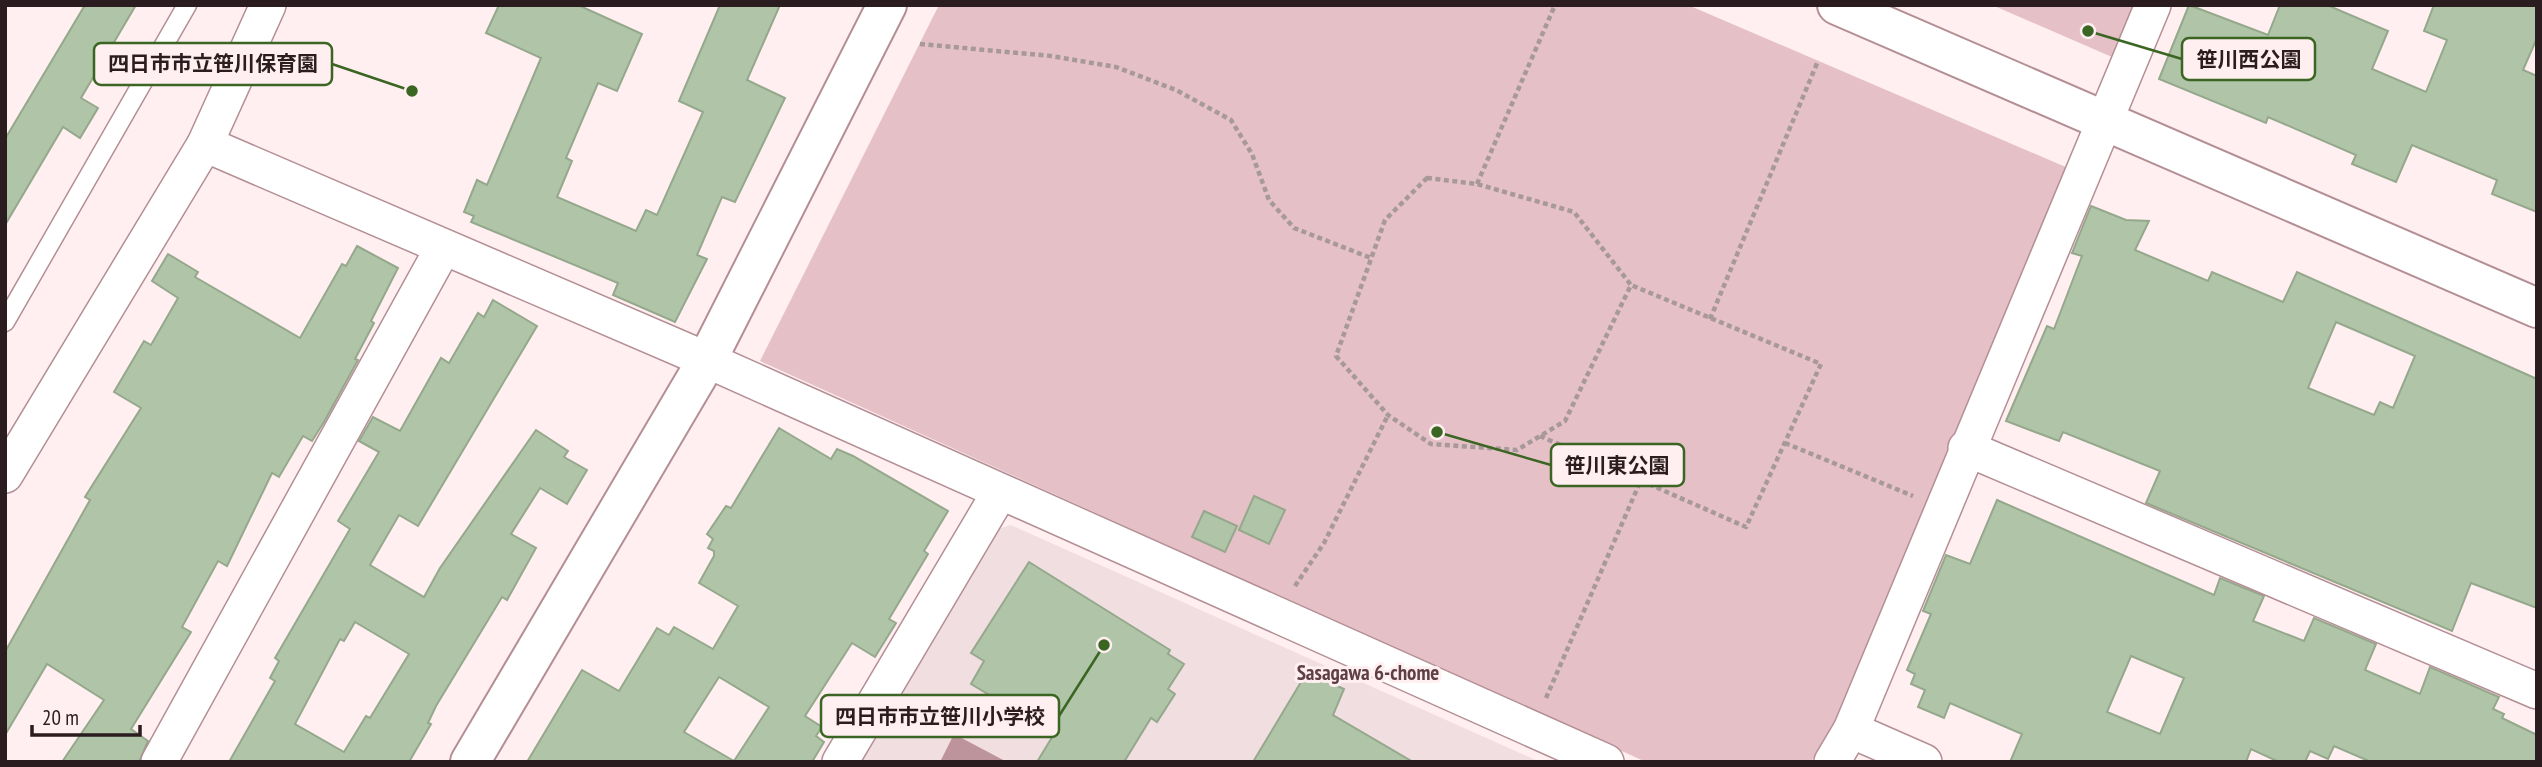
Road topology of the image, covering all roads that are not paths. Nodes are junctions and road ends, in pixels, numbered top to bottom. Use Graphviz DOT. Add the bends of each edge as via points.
graph roads {
  1 [pos="187,5"];
  2 [pos="268,5"];
  3 [pos="887,5"];
  4 [pos="1838,5"];
  5 [pos="2153,5"];
  6 [pos="2106,120"];
  7 [pos="205,144"];
  8 [pos="443,248"];
  9 [pos="2537,308"];
  10 [pos="5,322"];
  11 [pos="707,360"];
  12 [pos="1966,449"];
  13 [pos="5,475"];
  14 [pos="1000,492"];
  15 [pos="2537,691"];
  16 [pos="1851,730"];
  17 [pos="159,762"];
  18 [pos="470,762"];
  19 [pos="840,762"];
  20 [pos="1606,762"];
  21 [pos="1832,762"];
  22 [pos="1924,762"];
  1 -- 10 [label="lane"];
  2 -- 7 [label="street"];
  3 -- 11 [label="street"];
  4 -- 6 [label="street"];
  5 -- 6 [label="street"];
  6 -- 9 [label="street"];
  6 -- 12 [label="street"];
  7 -- 8 [label="street"];
  7 -- 13 [label="street"];
  8 -- 11 [label="street"];
  8 -- 17 [label="street"];
  11 -- 14 [label="street"];
  11 -- 18 [label="street"];
  12 -- 15 [label="street"];
  12 -- 16 [label="street"];
  14 -- 19 [label="street"];
  14 -- 20 [label="street"];
  16 -- 21 [label="street"];
  16 -- 22 [label="street"];
}
